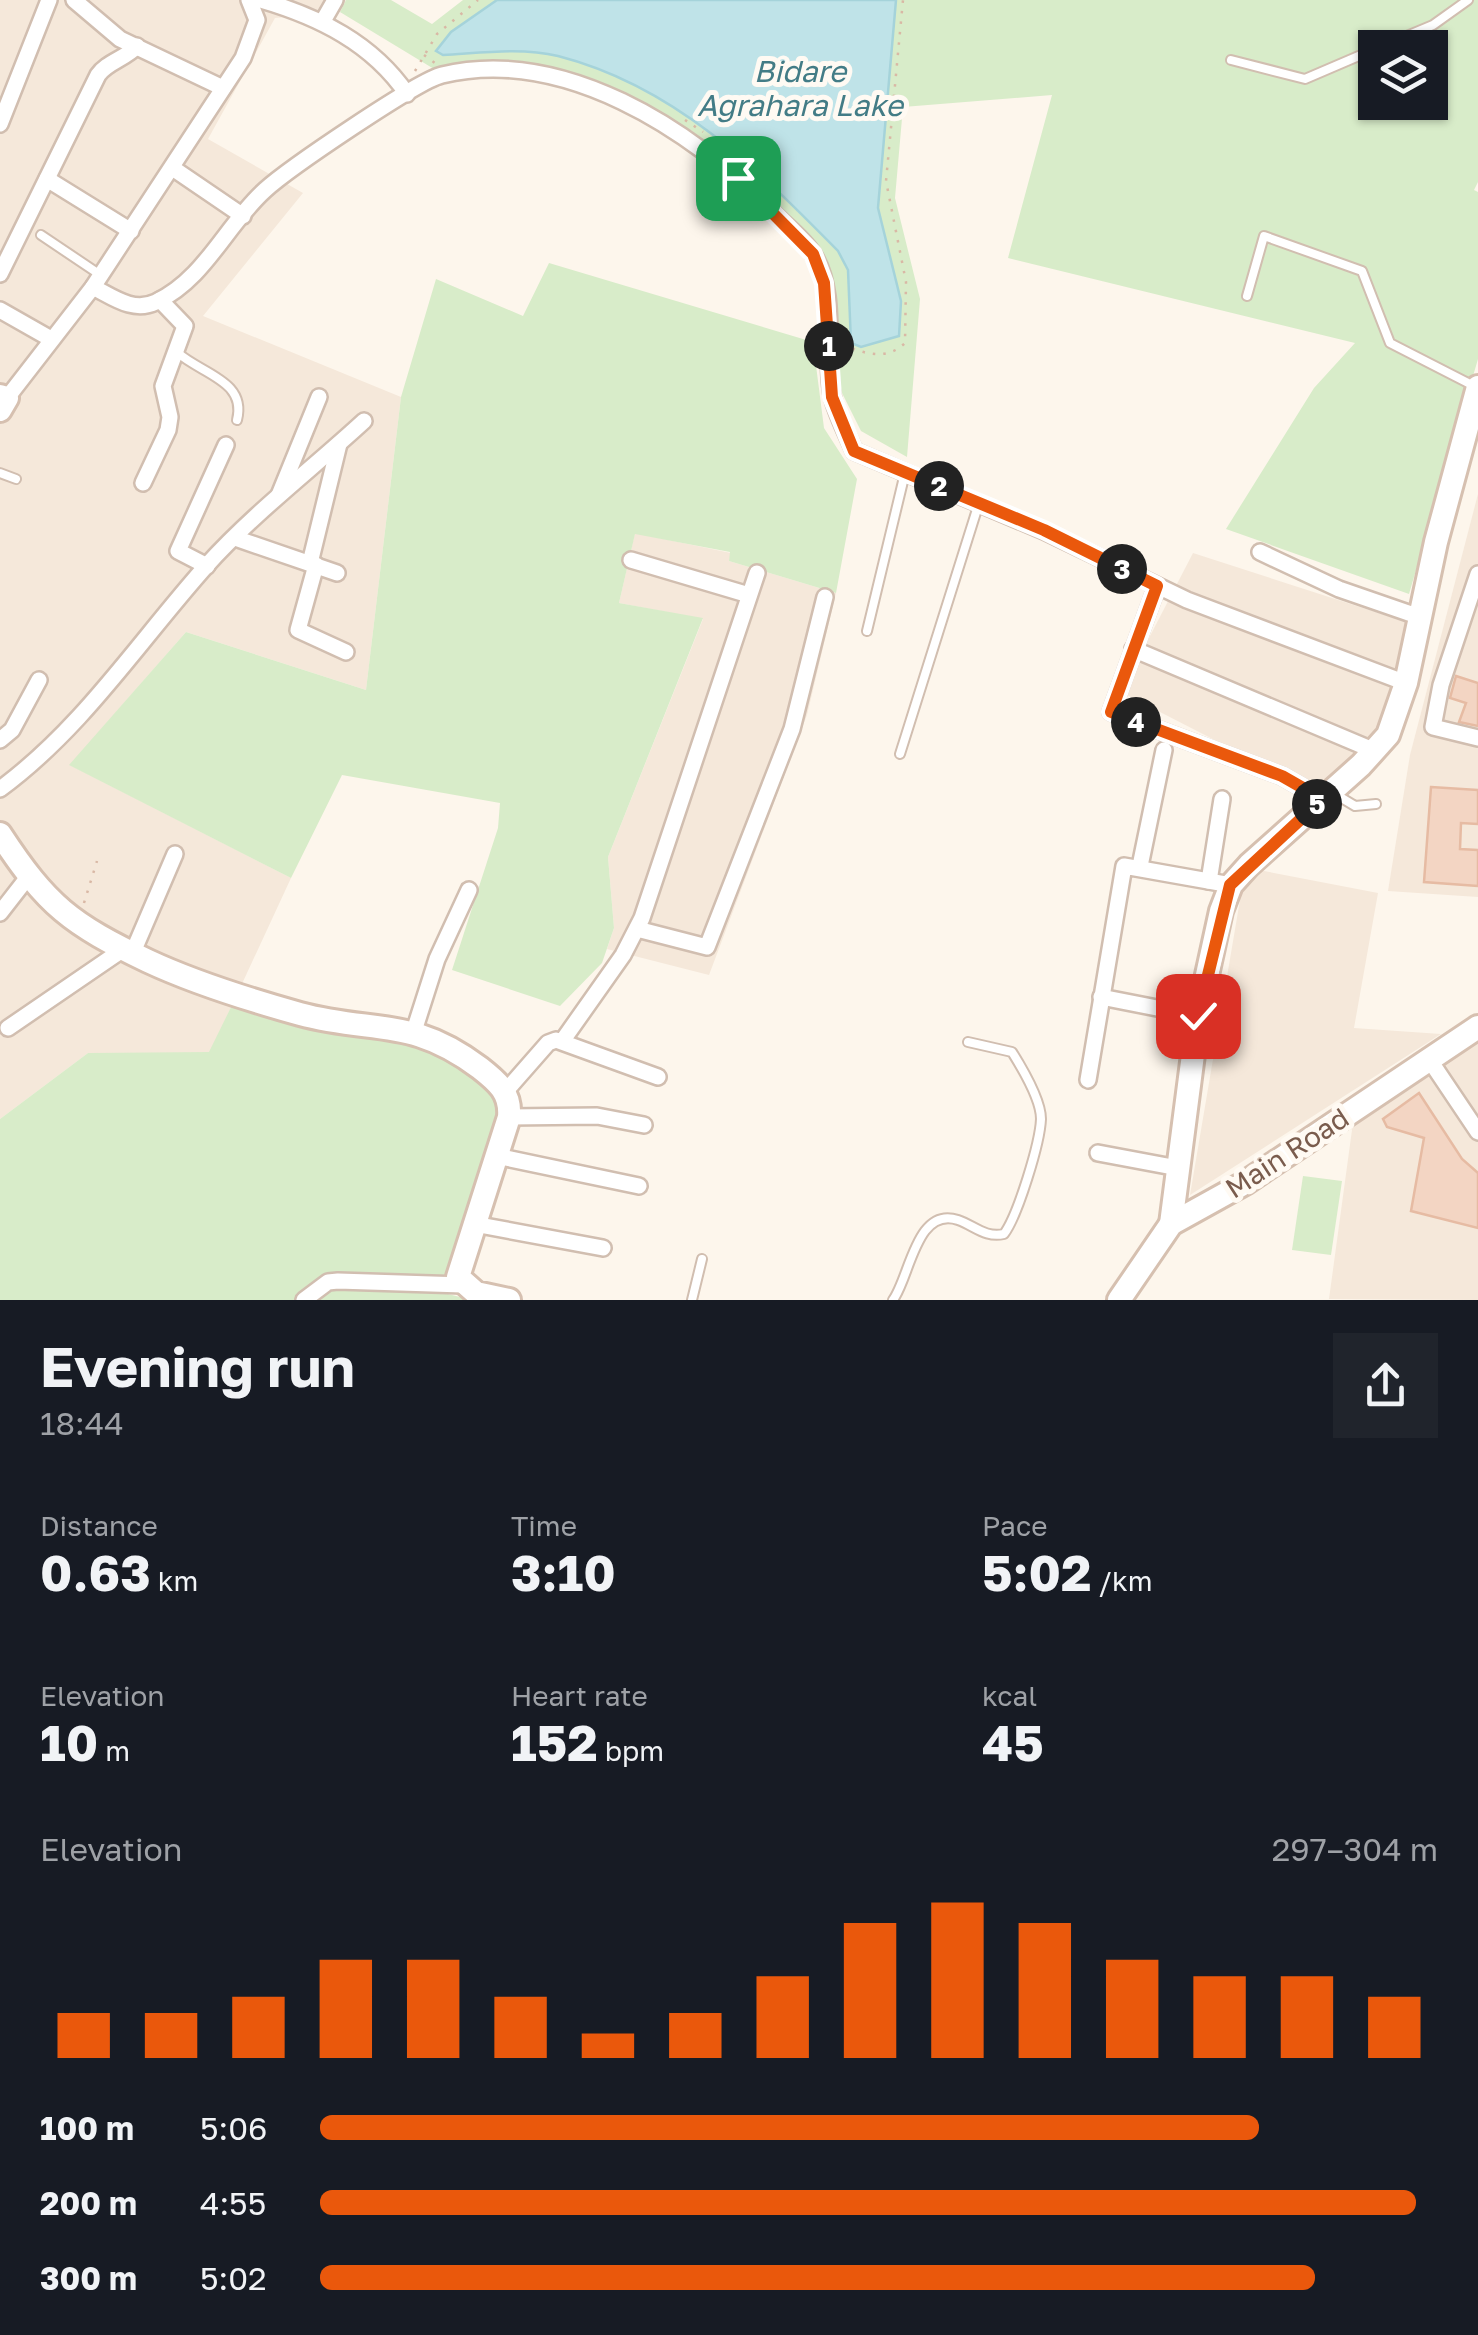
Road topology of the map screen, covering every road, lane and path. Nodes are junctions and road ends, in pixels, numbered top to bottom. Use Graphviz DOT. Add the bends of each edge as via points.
graph roads {
  1 [pos="49,0"];
  2 [pos="74,0"];
  3 [pos="249,0"];
  4 [pos="261,0"];
  5 [pos="335,0"];
  6 [pos="478,0"];
  7 [pos="903,0"];
  8 [pos="1468,0"];
  9 [pos="303,6"];
  10 [pos="323,21"];
  11 [pos="1419,30"];
  12 [pos="136,46"];
  13 [pos="1358,56"];
  14 [pos="1231,60"];
  15 [pos="437,64"];
  16 [pos="223,88"];
  17 [pos="407,94"];
  18 [pos="681,118"];
  19 [pos="0,124"];
  20 [pos="711,140"];
  21 [pos="174,169"];
  22 [pos="47,178"];
  23 [pos="243,216"];
  24 [pos="131,231"];
  25 [pos="40,235"];
  26 [pos="0,274"];
  27 [pos="97,281"];
  28 [pos="1247,296"];
  29 [pos="160,300"];
  30 [pos="0,310"];
  31 [pos="842,328"];
  32 [pos="50,338"];
  33 [pos="178,352"];
  34 [pos="1478,387"];
  35 [pos="319,396"];
  36 [pos="2,401"];
  37 [pos="237,420"];
  38 [pos="364,420"];
  39 [pos="339,444"];
  40 [pos="226,446"];
  41 [pos="906,472"];
  42 [pos="0,473"];
  43 [pos="16,480"];
  44 [pos="143,484"];
  45 [pos="277,502"];
  46 [pos="979,503"];
  47 [pos="235,538"];
  48 [pos="1260,552"];
  49 [pos="631,560"];
  50 [pos="313,564"];
  51 [pos="207,566"];
  52 [pos="337,572"];
  53 [pos="757,574"];
  54 [pos="1478,574"];
  55 [pos="1157,586"];
  56 [pos="750,595"];
  57 [pos="825,597"];
  58 [pos="1420,616"];
  59 [pos="867,631"];
  60 [pos="1133,649"];
  61 [pos="346,652"];
  62 [pos="1407,678"];
  63 [pos="39,680"];
  64 [pos="1441,686"];
  65 [pos="1478,738"];
  66 [pos="0,740"];
  67 [pos="1164,750"];
  68 [pos="1376,751"];
  69 [pos="900,754"];
  70 [pos="0,788"];
  71 [pos="1324,797"];
  72 [pos="1222,799"];
  73 [pos="1376,804"];
  74 [pos="0,834"];
  75 [pos="175,854"];
  76 [pos="97,861"];
  77 [pos="1140,866"];
  78 [pos="28,877"];
  79 [pos="1220,883"];
  80 [pos="469,890"];
  81 [pos="0,913"];
  82 [pos="77,922"];
  83 [pos="637,929"];
  84 [pos="129,950"];
  85 [pos="1101,997"];
  86 [pos="1198,1016"];
  87 [pos="1478,1027"];
  88 [pos="8,1028"];
  89 [pos="414,1030"];
  90 [pos="563,1040"];
  91 [pos="968,1042"];
  92 [pos="1429,1060"];
  93 [pos="658,1077"];
  94 [pos="1088,1080"];
  95 [pos="505,1092"];
  96 [pos="509,1117"];
  97 [pos="644,1124"];
  98 [pos="1478,1132"];
  99 [pos="1098,1153"];
  100 [pos="496,1156"];
  101 [pos="1178,1168"];
  102 [pos="639,1186"];
  103 [pos="474,1224"];
  104 [pos="1171,1224"];
  105 [pos="604,1248"];
  106 [pos="702,1259"];
  107 [pos="463,1285"];
  108 [pos="304,1300"];
  109 [pos="509,1300"];
  110 [pos="692,1300"];
  111 [pos="893,1300"];
  112 [pos="1119,1300"];
  1 -- 19 [label="street"];
  2 -- 12 [label="street"];
  3 -- 16 [label="street" via="255,29"];
  4 -- 9 [label="street"];
  5 -- 10 [label="street"];
  6 -- 15 [label="path" via="437,34 424,55"];
  7 -- 31 [label="path" via="886,182 906,282 905,344 895,353 875,355 844,346"];
  8 -- 11 [label="lane"];
  9 -- 10 [label="street"];
  10 -- 17 [label="street" via="388,68"];
  12 -- 16 [label="street"];
  12 -- 22 [label="street" via="103,68"];
  13 -- 14 [label="lane" via="1305,79"];
  16 -- 21 [label="street"];
  17 -- 23 [label="street" via="284,176"];
  17 -- 41 [label="street" via="440,75 505,70 628,103 685,136 738,178 813,254 824,283 832,397 854,451"];
  18 -- 20 [label="path"];
  21 -- 23 [label="street"];
  21 -- 24 [label="street"];
  22 -- 24 [label="street"];
  22 -- 26 [label="street"];
  23 -- 29 [label="street" via="183,287"];
  24 -- 27 [label="street"];
  25 -- 27 [label="lane"];
  27 -- 29 [label="street" via="136,307"];
  27 -- 32 [label="street"];
  28 -- 34 [label="lane" via="1264,236 1362,270 1390,342"];
  29 -- 33 [label="street" via="183,319"];
  30 -- 32 [label="street"];
  32 -- 36 [label="street"];
  33 -- 37 [label="lane" via="234,390"];
  33 -- 44 [label="street" via="162,386 168,430"];
  34 -- 58 [label="street"];
  35 -- 45 [label="street"];
  38 -- 39 [label="street"];
  39 -- 45 [label="street"];
  39 -- 50 [label="street"];
  40 -- 51 [label="street" via="178,552"];
  41 -- 46 [label="street"];
  41 -- 59 [label="lane"];
  42 -- 43 [label="lane"];
  45 -- 47 [label="street"];
  46 -- 55 [label="street"];
  46 -- 69 [label="lane"];
  47 -- 50 [label="street"];
  47 -- 51 [label="street"];
  48 -- 58 [label="street"];
  49 -- 56 [label="street"];
  50 -- 52 [label="street"];
  50 -- 61 [label="street" via="298,630"];
  51 -- 70 [label="street" via="138,652 30,767"];
  53 -- 56 [label="street"];
  54 -- 64 [label="street"];
  55 -- 60 [label="street"];
  55 -- 62 [label="street"];
  56 -- 83 [label="street"];
  57 -- 83 [label="street" via="792,728 707,947"];
  58 -- 62 [label="street"];
  60 -- 68 [label="street"];
  60 -- 71 [label="street" via="1111,712"];
  62 -- 64 [label="street"];
  62 -- 68 [label="street"];
  63 -- 66 [label="street"];
  64 -- 65 [label="street" via="1433,727"];
  67 -- 77 [label="street"];
  68 -- 71 [label="street"];
  71 -- 73 [label="lane"];
  71 -- 79 [label="street"];
  72 -- 79 [label="street"];
  74 -- 78 [label="street"];
  75 -- 84 [label="street"];
  76 -- 82 [label="path"];
  77 -- 79 [label="street"];
  77 -- 85 [label="street" via="1129,864 1121,872"];
  78 -- 81 [label="street"];
  78 -- 82 [label="street"];
  79 -- 86 [label="street"];
  80 -- 89 [label="street"];
  82 -- 84 [label="street"];
  83 -- 90 [label="street"];
  84 -- 88 [label="street"];
  84 -- 89 [label="street" via="304,1015"];
  85 -- 86 [label="street"];
  85 -- 94 [label="street"];
  86 -- 101 [label="street"];
  87 -- 92 [label="street, Main Road"];
  89 -- 95 [label="street" via="458,1051"];
  90 -- 93 [label="street"];
  90 -- 95 [label="street" via="548,1043"];
  91 -- 111 [label="lane" via="1012,1052 1036,1102 1041,1117 1025,1178 1004,1234 984,1234 957,1220 935,1222 924,1232"];
  92 -- 98 [label="street"];
  92 -- 104 [label="street, Main Road"];
  95 -- 96 [label="street"];
  96 -- 97 [label="street" via="598,1116"];
  96 -- 100 [label="street"];
  99 -- 101 [label="street"];
  100 -- 102 [label="street"];
  100 -- 103 [label="street"];
  101 -- 104 [label="street"];
  103 -- 105 [label="street"];
  103 -- 107 [label="street" via="458,1278"];
  104 -- 112 [label="street, Main Road"];
  106 -- 110 [label="lane"];
  107 -- 108 [label="street" via="338,1281"];
  107 -- 109 [label="street"];
}
